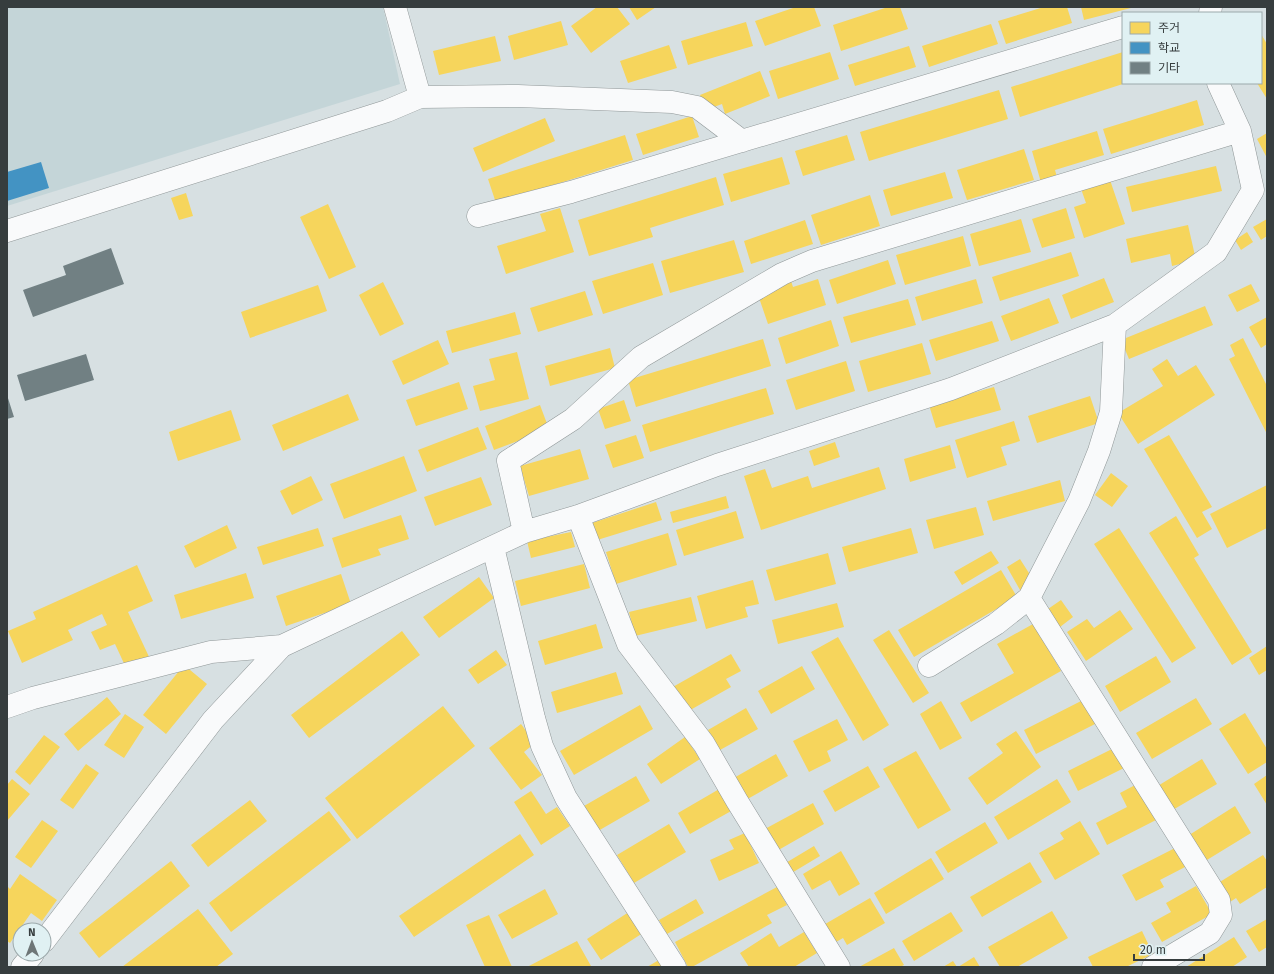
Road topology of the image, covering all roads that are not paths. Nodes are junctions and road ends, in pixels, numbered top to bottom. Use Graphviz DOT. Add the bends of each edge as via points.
graph roads {
  1 [pos="395,7"];
  2 [pos="1122,27"];
  3 [pos="1218,84"];
  4 [pos="420,97"];
  5 [pos="1240,130"];
  6 [pos="742,141"];
  7 [pos="1260,187"];
  8 [pos="478,216"];
  9 [pos="7,231"];
  10 [pos="1115,326"];
  11 [pos="578,516"];
  12 [pos="524,532"];
  13 [pos="493,547"];
  14 [pos="1029,598"];
  15 [pos="282,646"];
  16 [pos="929,666"];
  17 [pos="7,707"];
  18 [pos="52,930"];
  19 [pos="675,967"];
  20 [pos="839,967"];
  21 [pos="1153,967"];
  1 -- 4 [label="street"];
  2 -- 6 [label="street"];
  3 -- 5 [label="street"];
  4 -- 6 [label="street" via="518,96 672,102 697,107"];
  4 -- 9 [label="street" via="388,111"];
  5 -- 7 [label="street"];
  5 -- 12 [label="street" via="812,261 782,274 641,357 573,419 508,461"];
  6 -- 8 [label="street" via="571,192"];
  7 -- 10 [label="street" via="1216,252"];
  10 -- 11 [label="street" via="951,389 717,465"];
  10 -- 14 [label="street" via="1111,412 1099,451 1075,507"];
  11 -- 12 [label="street"];
  11 -- 20 [label="street" via="628,644 704,744"];
  12 -- 13 [label="street"];
  13 -- 15 [label="street"];
  13 -- 19 [label="street" via="542,746 566,798"];
  14 -- 16 [label="street" via="996,624"];
  14 -- 21 [label="street" via="1219,900 1221,915 1210,933"];
  15 -- 17 [label="street" via="211,652"];
  15 -- 18 [label="street" via="213,720"];
}
